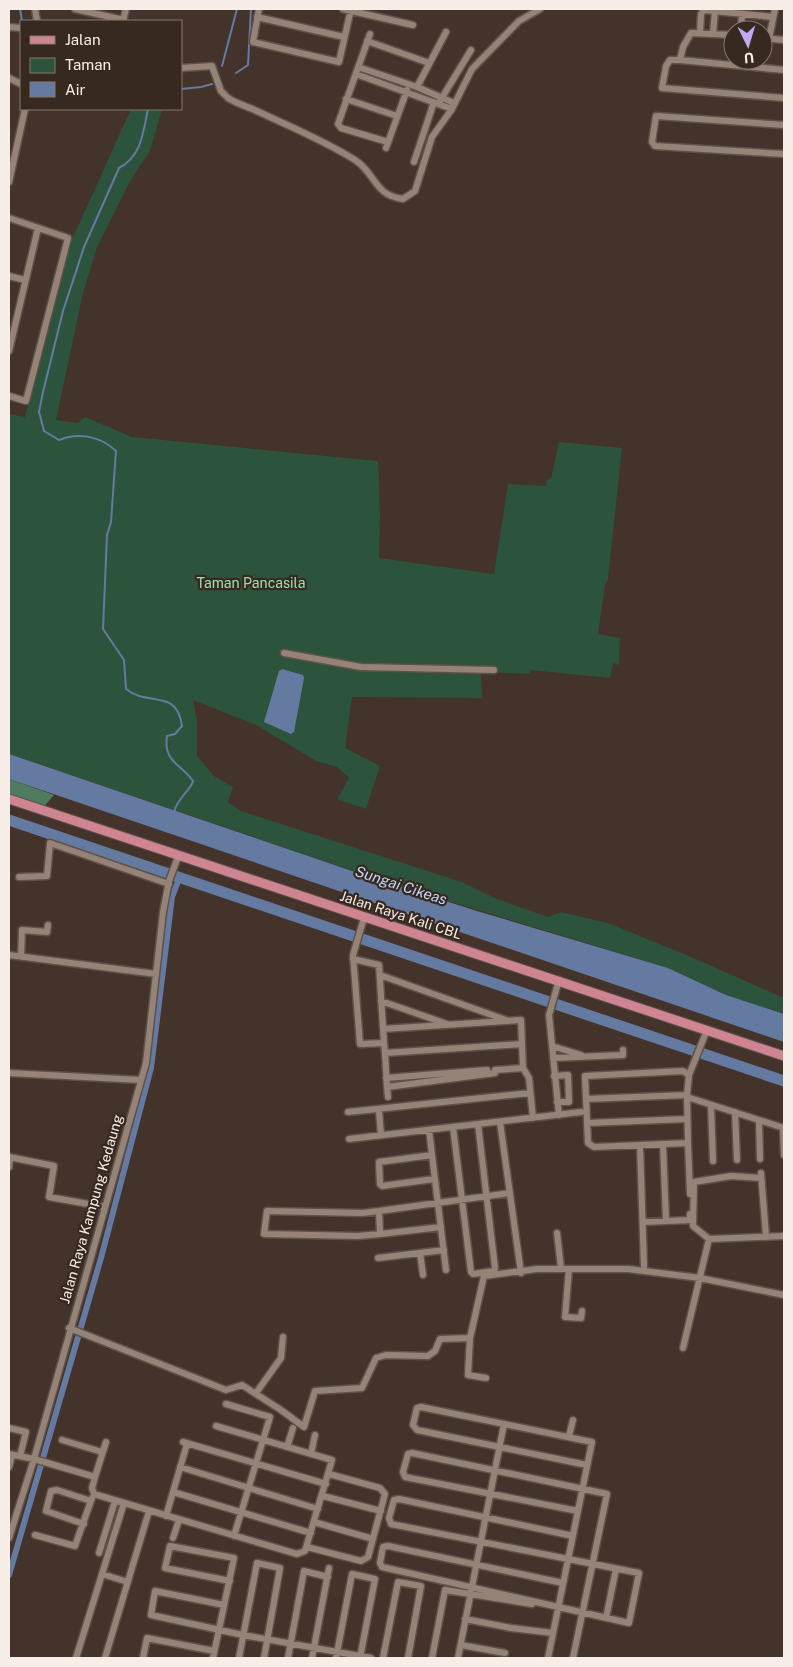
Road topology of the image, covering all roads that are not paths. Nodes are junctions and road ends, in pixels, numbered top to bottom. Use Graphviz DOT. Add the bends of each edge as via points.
graph roads {
  1 [pos="75,9"];
  2 [pos="259,9"];
  3 [pos="343,9"];
  4 [pos="540,9"];
  5 [pos="775,9"];
  6 [pos="351,10"];
  7 [pos="715,11"];
  8 [pos="742,15"];
  9 [pos="773,17"];
  10 [pos="257,18"];
  11 [pos="120,20"];
  12 [pos="742,20"];
  13 [pos="772,20"];
  14 [pos="413,25"];
  15 [pos="446,32"];
  16 [pos="700,33"];
  17 [pos="713,34"];
  18 [pos="723,34"];
  19 [pos="344,37"];
  20 [pos="471,50"];
  21 [pos="680,60"];
  22 [pos="429,63"];
  23 [pos="358,67"];
  24 [pos="182,68"];
  25 [pos="784,70"];
  26 [pos="356,74"];
  27 [pos="414,86"];
  28 [pos="406,92"];
  29 [pos="442,98"];
  30 [pos="784,98"];
  31 [pos="346,99"];
  32 [pos="436,103"];
  33 [pos="453,106"];
  34 [pos="25,110"];
  35 [pos="398,116"];
  36 [pos="784,125"];
  37 [pos="784,154"];
  38 [pos="414,162"];
  39 [pos="9,182"];
  40 [pos="9,218"];
  41 [pos="38,228"];
  42 [pos="9,276"];
  43 [pos="25,280"];
  44 [pos="9,351"];
  45 [pos="9,396"];
  46 [pos="284,653"];
  47 [pos="494,670"];
  48 [pos="9,799"];
  49 [pos="178,857"];
  50 [pos="19,877"];
  51 [pos="169,882"];
  52 [pos="364,918"];
  53 [pos="48,925"];
  54 [pos="9,955"];
  55 [pos="21,957"];
  56 [pos="354,959"];
  57 [pos="156,974"];
  58 [pos="380,974"];
  59 [pos="559,980"];
  60 [pos="381,1001"];
  61 [pos="510,1021"];
  62 [pos="450,1025"];
  63 [pos="383,1029"];
  64 [pos="707,1030"];
  65 [pos="384,1043"];
  66 [pos="522,1044"];
  67 [pos="552,1046"];
  68 [pos="623,1050"];
  69 [pos="385,1053"];
  70 [pos="784,1056"];
  71 [pos="587,1057"];
  72 [pos="552,1058"];
  73 [pos="523,1068"];
  74 [pos="495,1070"];
  75 [pos="9,1073"];
  76 [pos="689,1075"];
  77 [pos="554,1076"];
  78 [pos="386,1078"];
  79 [pos="141,1080"];
  80 [pos="387,1088"];
  81 [pos="530,1093"];
  82 [pos="687,1096"];
  83 [pos="388,1097"];
  84 [pos="586,1099"];
  85 [pos="557,1102"];
  86 [pos="711,1104"];
  87 [pos="379,1111"];
  88 [pos="348,1112"];
  89 [pos="581,1112"];
  90 [pos="735,1112"];
  91 [pos="558,1115"];
  92 [pos="533,1118"];
  93 [pos="687,1118"];
  94 [pos="759,1120"];
  95 [pos="500,1122"];
  96 [pos="587,1123"];
  97 [pos="478,1124"];
  98 [pos="453,1127"];
  99 [pos="784,1128"];
  100 [pos="429,1130"];
  101 [pos="381,1136"];
  102 [pos="349,1139"];
  103 [pos="688,1143"];
  104 [pos="663,1144"];
  105 [pos="640,1145"];
  106 [pos="784,1154"];
  107 [pos="432,1155"];
  108 [pos="9,1157"];
  109 [pos="760,1159"];
  110 [pos="737,1160"];
  111 [pos="713,1161"];
  112 [pos="9,1167"];
  113 [pos="434,1179"];
  114 [pos="510,1193"];
  115 [pos="486,1197"];
  116 [pos="462,1199"];
  117 [pos="438,1203"];
  118 [pos="105,1207"];
  119 [pos="379,1211"];
  120 [pos="666,1221"];
  121 [pos="643,1222"];
  122 [pos="441,1227"];
  123 [pos="557,1233"];
  124 [pos="380,1234"];
  125 [pos="766,1236"];
  126 [pos="784,1236"];
  127 [pos="709,1239"];
  128 [pos="444,1250"];
  129 [pos="420,1253"];
  130 [pos="378,1258"];
  131 [pos="644,1266"];
  132 [pos="561,1268"];
  133 [pos="569,1269"];
  134 [pos="446,1270"];
  135 [pos="521,1273"];
  136 [pos="423,1275"];
  137 [pos="700,1278"];
  138 [pos="784,1294"];
  139 [pos="582,1311"];
  140 [pos="71,1328"];
  141 [pos="283,1337"];
  142 [pos="470,1338"];
  143 [pos="683,1348"];
  144 [pos="486,1378"];
  145 [pos="256,1393"];
  146 [pos="226,1404"];
  147 [pos="573,1420"];
  148 [pos="504,1424"];
  149 [pos="216,1426"];
  150 [pos="9,1428"];
  151 [pos="293,1428"];
  152 [pos="315,1435"];
  153 [pos="569,1436"];
  154 [pos="62,1440"];
  155 [pos="264,1440"];
  156 [pos="106,1442"];
  157 [pos="287,1447"];
  158 [pos="499,1447"];
  159 [pos="102,1452"];
  160 [pos="10,1454"];
  161 [pos="311,1454"];
  162 [pos="20,1456"];
  163 [pos="35,1459"];
  164 [pos="257,1465"];
  165 [pos="588,1465"];
  166 [pos="9,1467"];
  167 [pos="180,1467"];
  168 [pos="494,1471"];
  169 [pos="329,1474"];
  170 [pos="95,1477"];
  171 [pos="326,1484"];
  172 [pos="249,1488"];
  173 [pos="582,1489"];
  174 [pos="173,1492"];
  175 [pos="490,1494"];
  176 [pos="323,1496"];
  177 [pos="92,1498"];
  178 [pos="115,1501"];
  179 [pos="124,1504"];
  180 [pos="318,1509"];
  181 [pos="149,1511"];
  182 [pos="381,1511"];
  183 [pos="578,1511"];
  184 [pos="242,1513"];
  185 [pos="166,1516"];
  186 [pos="485,1517"];
  187 [pos="179,1520"];
  188 [pos="314,1522"];
  189 [pos="84,1524"];
  190 [pos="311,1533"];
  191 [pos="35,1535"];
  192 [pos="234,1536"];
  193 [pos="573,1536"];
  194 [pos="9,1538"];
  195 [pos="173,1538"];
  196 [pos="373,1539"];
  197 [pos="480,1542"];
  198 [pos="307,1546"];
  199 [pos="100,1553"];
  200 [pos="568,1560"];
  201 [pos="475,1564"];
  202 [pos="592,1564"];
  203 [pos="330,1568"];
  204 [pos="616,1569"];
  205 [pos="102,1574"];
  206 [pos="328,1577"];
  207 [pos="128,1582"];
  208 [pos="230,1582"];
  209 [pos="563,1583"];
  210 [pos="470,1591"];
  211 [pos="224,1605"];
  212 [pos="558,1607"];
  213 [pos="582,1612"];
  214 [pos="606,1618"];
  215 [pos="465,1619"];
  216 [pos="219,1630"];
  217 [pos="553,1633"];
  218 [pos="243,1636"];
  219 [pos="267,1640"];
  220 [pos="291,1644"];
  221 [pos="461,1645"];
  222 [pos="314,1649"];
  223 [pos="505,1652"];
  224 [pos="214,1655"];
  225 [pos="337,1656"];
  226 [pos="360,1657"];
  227 [pos="76,1658"];
  228 [pos="105,1658"];
  229 [pos="143,1658"];
  230 [pos="239,1658"];
  231 [pos="264,1658"];
  232 [pos="288,1658"];
  233 [pos="312,1658"];
  234 [pos="371,1658"];
  235 [pos="383,1658"];
  236 [pos="408,1658"];
  237 [pos="432,1658"];
  238 [pos="458,1658"];
  239 [pos="548,1658"];
  240 [pos="573,1658"];
  1 -- 11 [label="street"];
  2 -- 10 [label="street"];
  3 -- 6 [label="street"];
  4 -- 33 [label="street" via="518,21 484,54 472,69"];
  5 -- 9 [label="street"];
  6 -- 14 [label="street"];
  6 -- 19 [label="street"];
  7 -- 8 [label="street"];
  7 -- 16 [label="street" via="702,11"];
  7 -- 17 [label="street"];
  8 -- 9 [label="street"];
  8 -- 12 [label="street"];
  9 -- 13 [label="street"];
  10 -- 19 [label="street"];
  10 -- 19 [label="street" via="253,42 329,60 339,62"];
  15 -- 22 [label="street"];
  16 -- 17 [label="street"];
  16 -- 21 [label="street" via="689,34"];
  17 -- 18 [label="street"];
  20 -- 29 [label="street"];
  21 -- 25 [label="street"];
  21 -- 30 [label="street" via="670,60 667,64 662,88"];
  22 -- 23 [label="street" via="368,37"];
  22 -- 27 [label="street"];
  23 -- 26 [label="street"];
  23 -- 27 [label="street"];
  24 -- 33 [label="street" via="210,65 215,69 221,91 231,100 349,156 362,164 380,190 392,198 403,200 415,191 432,137"];
  26 -- 28 [label="street"];
  26 -- 31 [label="street"];
  27 -- 28 [label="street"];
  27 -- 29 [label="street"];
  28 -- 32 [label="street"];
  28 -- 35 [label="street"];
  29 -- 32 [label="street"];
  29 -- 33 [label="street"];
  31 -- 35 [label="street"];
  31 -- 35 [label="street" via="339,126 387,145"];
  32 -- 33 [label="street"];
  32 -- 38 [label="street"];
  34 -- 39 [label="street"];
  36 -- 37 [label="street" via="656,116 652,142 655,146"];
  40 -- 41 [label="street"];
  41 -- 43 [label="street"];
  41 -- 45 [label="street" via="68,238 26,401"];
  42 -- 43 [label="street"];
  43 -- 44 [label="street"];
  46 -- 47 [label="street" via="361,667"];
  48 -- 49 [label="main road, Jalan Raya Kali CBL"];
  49 -- 51 [label="street, Jalan Raya Kampung Kedaung"];
  49 -- 52 [label="main road, Jalan Raya Kali CBL"];
  50 -- 51 [label="street" via="47,876 50,843"];
  51 -- 57 [label="street, Jalan Raya Kampung Kedaung"];
  52 -- 56 [label="street"];
  52 -- 59 [label="main road, Jalan Raya Kali CBL"];
  53 -- 55 [label="street" via="47,932 22,930"];
  54 -- 55 [label="street"];
  55 -- 57 [label="street"];
  56 -- 58 [label="street" via="379,965"];
  56 -- 65 [label="street" via="360,1044"];
  57 -- 79 [label="street, Jalan Raya Kampung Kedaung" via="150,1040"];
  58 -- 60 [label="street"];
  58 -- 61 [label="street"];
  59 -- 64 [label="main road, Jalan Raya Kali CBL"];
  59 -- 67 [label="street" via="549,1015"];
  60 -- 62 [label="street"];
  60 -- 63 [label="street"];
  61 -- 62 [label="street"];
  61 -- 66 [label="street" via="520,1020"];
  62 -- 63 [label="street"];
  63 -- 65 [label="street"];
  64 -- 70 [label="main road, Jalan Raya Kali CBL"];
  64 -- 76 [label="street"];
  65 -- 69 [label="street"];
  66 -- 69 [label="street"];
  66 -- 73 [label="street"];
  67 -- 71 [label="street"];
  67 -- 72 [label="street"];
  68 -- 71 [label="street" via="623,1056"];
  69 -- 78 [label="street"];
  71 -- 72 [label="street"];
  72 -- 77 [label="street"];
  73 -- 74 [label="street"];
  73 -- 81 [label="street" via="529,1078"];
  74 -- 78 [label="street"];
  74 -- 80 [label="street" via="495,1073"];
  75 -- 79 [label="street"];
  76 -- 82 [label="street"];
  76 -- 84 [label="street" via="683,1071 589,1074 585,1076"];
  77 -- 85 [label="street"];
  77 -- 85 [label="street" via="568,1075 569,1102"];
  78 -- 80 [label="street"];
  79 -- 118 [label="street, Jalan Raya Kampung Kedaung"];
  80 -- 83 [label="street"];
  81 -- 87 [label="street"];
  81 -- 92 [label="street"];
  82 -- 84 [label="street"];
  82 -- 86 [label="street"];
  82 -- 93 [label="street"];
  84 -- 96 [label="street"];
  85 -- 91 [label="street"];
  86 -- 90 [label="street"];
  86 -- 111 [label="street"];
  87 -- 88 [label="street"];
  87 -- 101 [label="street"];
  89 -- 91 [label="street"];
  90 -- 94 [label="street"];
  90 -- 110 [label="street"];
  91 -- 92 [label="street"];
  92 -- 95 [label="street"];
  93 -- 96 [label="street"];
  93 -- 103 [label="street"];
  94 -- 99 [label="street"];
  94 -- 109 [label="street"];
  95 -- 97 [label="street"];
  95 -- 114 [label="street"];
  96 -- 105 [label="street" via="588,1142 594,1147"];
  97 -- 98 [label="street"];
  97 -- 115 [label="street"];
  98 -- 100 [label="street"];
  98 -- 116 [label="street"];
  99 -- 106 [label="street"];
  100 -- 101 [label="street"];
  100 -- 107 [label="street"];
  101 -- 102 [label="street"];
  103 -- 104 [label="street"];
  103 -- 120 [label="street" via="690,1220"];
  104 -- 105 [label="street"];
  104 -- 120 [label="street"];
  105 -- 121 [label="street"];
  107 -- 113 [label="street"];
  107 -- 113 [label="street" via="379,1162 380,1184"];
  108 -- 112 [label="street"];
  108 -- 118 [label="street" via="54,1166 49,1198"];
  113 -- 117 [label="street"];
  114 -- 115 [label="street"];
  114 -- 135 [label="street"];
  115 -- 116 [label="street"];
  115 -- 116 [label="street" via="496,1268 480,1273 471,1272"];
  116 -- 117 [label="street"];
  117 -- 119 [label="street"];
  117 -- 122 [label="street"];
  118 -- 140 [label="street, Jalan Raya Kampung Kedaung"];
  119 -- 124 [label="street"];
  119 -- 124 [label="street" via="266,1211 264,1234"];
  120 -- 121 [label="street"];
  121 -- 131 [label="street"];
  122 -- 124 [label="street"];
  122 -- 128 [label="street"];
  123 -- 132 [label="street"];
  125 -- 126 [label="street"];
  125 -- 127 [label="street"];
  125 -- 127 [label="street" via="761,1176 730,1176 694,1182 694,1226"];
  127 -- 137 [label="street"];
  128 -- 129 [label="street"];
  128 -- 134 [label="street"];
  129 -- 130 [label="street"];
  129 -- 136 [label="street"];
  132 -- 133 [label="street"];
  132 -- 135 [label="street"];
  133 -- 137 [label="street" via="628,1268"];
  133 -- 139 [label="street" via="564,1320 581,1318"];
  135 -- 142 [label="street" via="484,1276"];
  137 -- 138 [label="street"];
  137 -- 143 [label="street"];
  140 -- 145 [label="street" via="226,1390 240,1385"];
  140 -- 163 [label="street, Jalan Raya Kampung Kedaung"];
  141 -- 145 [label="street" via="281,1358"];
  142 -- 144 [label="street" via="468,1375"];
  142 -- 145 [label="street" via="440,1339 435,1351 428,1356 381,1355 372,1362 363,1387 314,1391 304,1427"];
  146 -- 155 [label="street" via="270,1416"];
  147 -- 153 [label="street"];
  148 -- 153 [label="street"];
  148 -- 158 [label="street"];
  148 -- 158 [label="street" via="421,1406 417,1408 413,1425 417,1430"];
  149 -- 155 [label="street"];
  150 -- 162 [label="street" via="26,1432"];
  151 -- 157 [label="street"];
  152 -- 161 [label="street"];
  153 -- 165 [label="street" via="592,1442"];
  154 -- 159 [label="street"];
  155 -- 157 [label="street"];
  155 -- 164 [label="street"];
  156 -- 159 [label="street"];
  157 -- 161 [label="street"];
  158 -- 165 [label="street"];
  158 -- 168 [label="street"];
  159 -- 170 [label="street"];
  160 -- 162 [label="street"];
  160 -- 166 [label="street"];
  161 -- 169 [label="street" via="332,1460"];
  162 -- 163 [label="street"];
  163 -- 170 [label="street"];
  163 -- 194 [label="street, Jalan Raya Kampung Kedaung"];
  164 -- 167 [label="street" via="185,1443"];
  164 -- 171 [label="street"];
  164 -- 172 [label="street"];
  165 -- 173 [label="street"];
  167 -- 172 [label="street"];
  167 -- 174 [label="street"];
  168 -- 173 [label="street"];
  168 -- 175 [label="street"];
  168 -- 175 [label="street" via="409,1452 403,1472 405,1477"];
  169 -- 171 [label="street"];
  169 -- 182 [label="street" via="380,1488 385,1494"];
  170 -- 177 [label="street"];
  171 -- 176 [label="street"];
  172 -- 180 [label="street"];
  172 -- 184 [label="street"];
  173 -- 183 [label="street"];
  173 -- 202 [label="street" via="607,1494"];
  174 -- 184 [label="street"];
  174 -- 185 [label="street"];
  175 -- 183 [label="street"];
  175 -- 186 [label="street"];
  176 -- 180 [label="street"];
  176 -- 182 [label="street"];
  177 -- 178 [label="street"];
  177 -- 189 [label="street"];
  177 -- 189 [label="street" via="51,1491 46,1511"];
  178 -- 179 [label="street"];
  178 -- 199 [label="street"];
  179 -- 181 [label="street"];
  179 -- 205 [label="street"];
  180 -- 188 [label="street"];
  181 -- 185 [label="street"];
  181 -- 207 [label="street"];
  182 -- 196 [label="street"];
  183 -- 193 [label="street"];
  184 -- 190 [label="street"];
  184 -- 192 [label="street"];
  185 -- 187 [label="street"];
  186 -- 193 [label="street"];
  186 -- 197 [label="street"];
  186 -- 197 [label="street" via="399,1499 394,1500 389,1518 391,1524"];
  187 -- 192 [label="street"];
  187 -- 195 [label="street"];
  188 -- 190 [label="street"];
  188 -- 196 [label="street"];
  189 -- 191 [label="street" via="75,1546"];
  190 -- 198 [label="street"];
  192 -- 198 [label="street" via="297,1554"];
  193 -- 200 [label="street"];
  196 -- 198 [label="street" via="368,1557 362,1560"];
  197 -- 200 [label="street"];
  197 -- 201 [label="street"];
  200 -- 202 [label="street"];
  200 -- 209 [label="street"];
  201 -- 209 [label="street"];
  201 -- 210 [label="street"];
  201 -- 210 [label="street" via="386,1546 380,1563 382,1567"];
  202 -- 204 [label="street"];
  202 -- 213 [label="street"];
  203 -- 206 [label="street"];
  204 -- 214 [label="street"];
  204 -- 214 [label="street" via="639,1574 636,1590 629,1622"];
  205 -- 207 [label="street"];
  205 -- 227 [label="street"];
  206 -- 220 [label="street" via="304,1571"];
  206 -- 222 [label="street"];
  207 -- 228 [label="street"];
  208 -- 208 [label="street" via="165,1568 170,1546 234,1558"];
  208 -- 211 [label="street"];
  209 -- 212 [label="street"];
  210 -- 212 [label="street"];
  210 -- 215 [label="street"];
  210 -- 237 [label="street" via="445,1590"];
  211 -- 216 [label="street"];
  211 -- 216 [label="street" via="155,1591 151,1615"];
  212 -- 213 [label="street"];
  212 -- 217 [label="street"];
  213 -- 214 [label="street"];
  213 -- 240 [label="street"];
  215 -- 217 [label="street"];
  215 -- 221 [label="street"];
  216 -- 218 [label="street"];
  216 -- 224 [label="street"];
  217 -- 239 [label="street"];
  218 -- 219 [label="street"];
  218 -- 219 [label="street" via="257,1563 280,1568"];
  218 -- 230 [label="street"];
  219 -- 220 [label="street"];
  219 -- 231 [label="street"];
  220 -- 222 [label="street"];
  220 -- 232 [label="street"];
  221 -- 223 [label="street"];
  221 -- 238 [label="street"];
  222 -- 225 [label="street"];
  222 -- 233 [label="street"];
  224 -- 229 [label="street" via="147,1638"];
  225 -- 226 [label="street"];
  225 -- 226 [label="street" via="352,1574 375,1579"];
  226 -- 234 [label="street"];
  235 -- 236 [label="street" via="398,1582 421,1586"];
}
